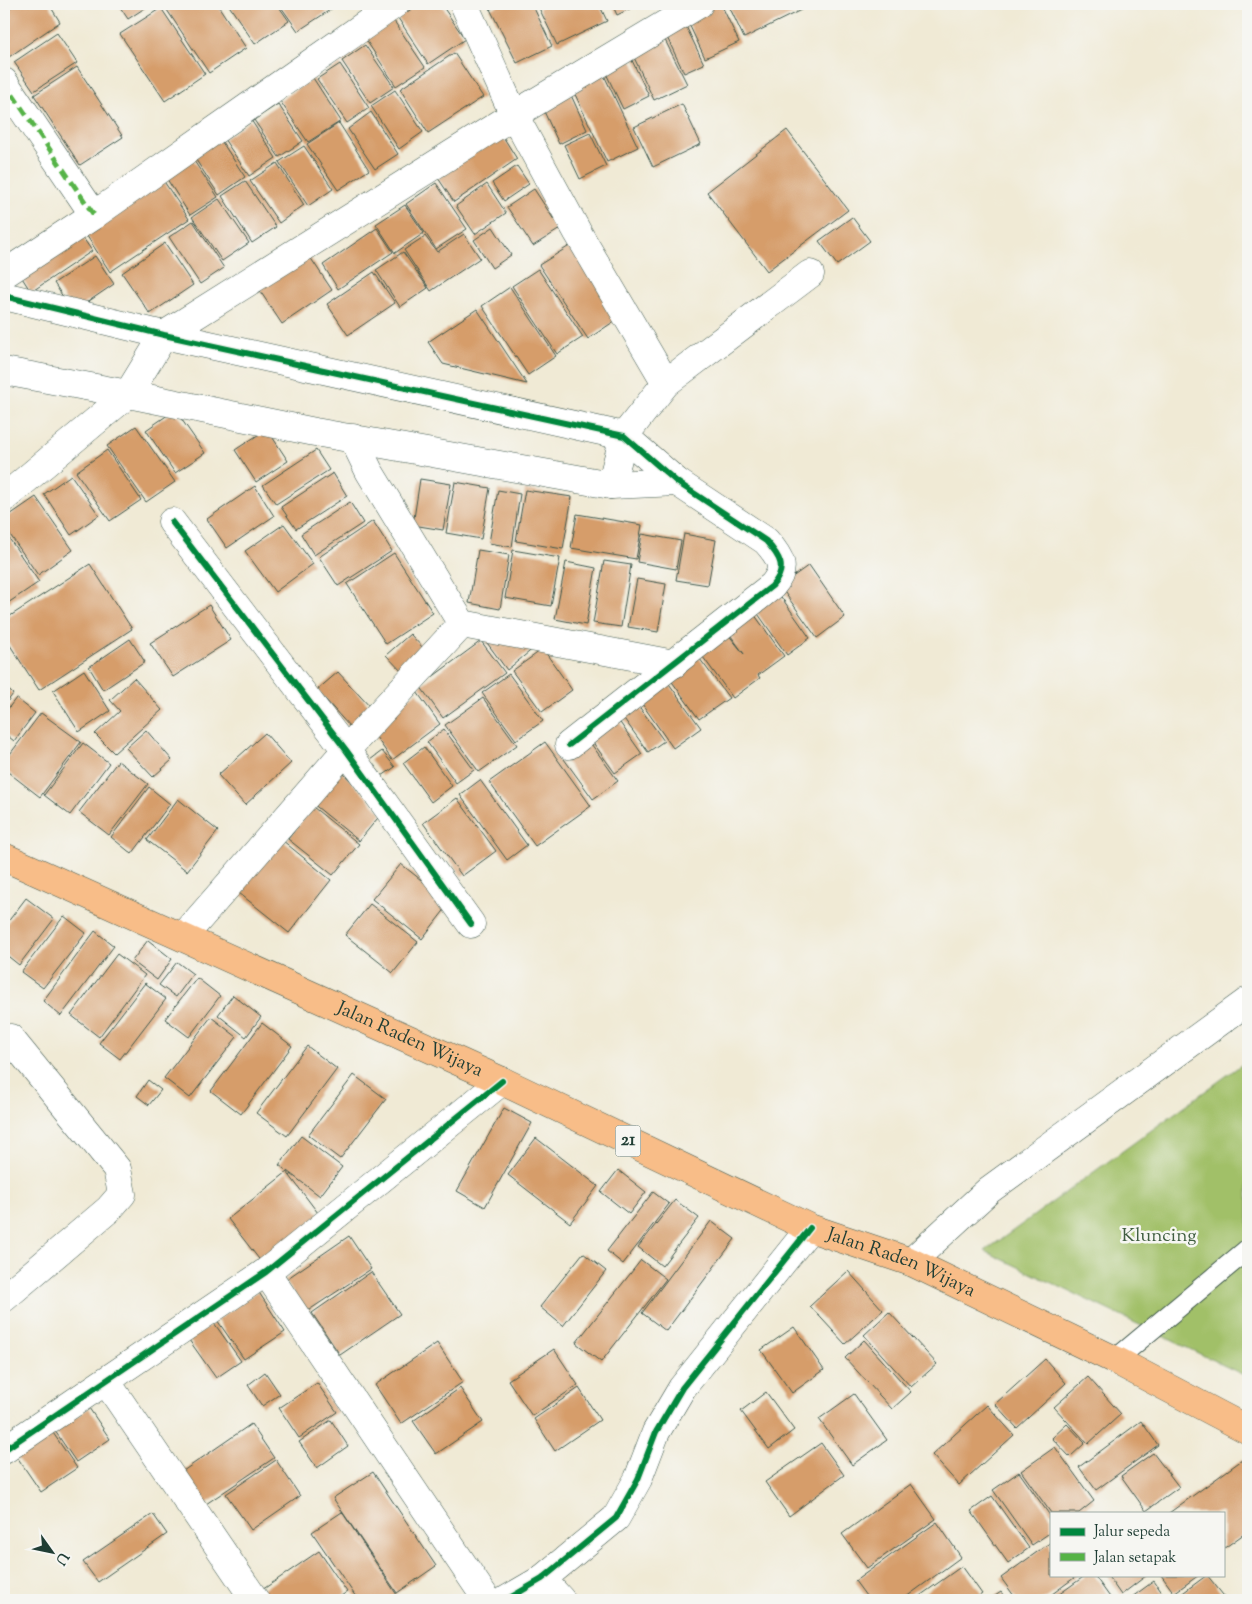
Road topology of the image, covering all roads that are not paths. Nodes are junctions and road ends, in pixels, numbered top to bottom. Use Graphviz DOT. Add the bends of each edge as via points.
graph roads {
  1 [pos="395,4"];
  2 [pos="464,4"];
  3 [pos="699,4"];
  4 [pos="4,82"];
  5 [pos="514,115"];
  6 [pos="94,214"];
  7 [pos="4,274"];
  8 [pos="810,274"];
  9 [pos="4,296"];
  10 [pos="164,335"];
  11 [pos="4,371"];
  12 [pos="666,383"];
  13 [pos="128,394"];
  14 [pos="624,436"];
  15 [pos="353,438"];
  16 [pos="677,482"];
  17 [pos="612,485"];
  18 [pos="4,498"];
  19 [pos="172,522"];
  20 [pos="462,624"];
  21 [pos="674,664"];
  22 [pos="569,745"];
  23 [pos="346,750"];
  24 [pos="4,857"];
  25 [pos="471,924"];
  26 [pos="183,937"];
  27 [pos="1248,1001"];
  28 [pos="6,1037"];
  29 [pos="502,1081"];
  30 [pos="810,1228"];
  31 [pos="1248,1249"];
  32 [pos="911,1262"];
  33 [pos="266,1272"];
  34 [pos="4,1298"];
  35 [pos="1115,1360"];
  36 [pos="106,1381"];
  37 [pos="1248,1430"];
  38 [pos="4,1450"];
  39 [pos="542,1579"];
  40 [pos="255,1600"];
  41 [pos="487,1600"];
  42 [pos="506,1600"];
  43 [pos="561,1600"];
  1 -- 6 [label="street"];
  2 -- 5 [label="street"];
  3 -- 5 [label="street"];
  4 -- 6 [label="street"];
  5 -- 10 [label="street"];
  5 -- 12 [label="street" via="578,233"];
  6 -- 7 [label="street"];
  8 -- 12 [label="street"];
  9 -- 10 [label="street"];
  10 -- 13 [label="street"];
  10 -- 14 [label="street"];
  11 -- 13 [label="street"];
  12 -- 14 [label="street"];
  13 -- 15 [label="street"];
  13 -- 18 [label="street"];
  14 -- 16 [label="street"];
  14 -- 17 [label="street"];
  15 -- 17 [label="street"];
  15 -- 20 [label="street" via="369,471"];
  16 -- 17 [label="street"];
  16 -- 21 [label="street" via="766,541 781,564 779,578 772,586"];
  19 -- 23 [label="street"];
  20 -- 21 [label="street"];
  20 -- 23 [label="street"];
  21 -- 22 [label="street"];
  23 -- 25 [label="street"];
  23 -- 26 [label="street"];
  24 -- 26 [label="highway, Jalan Raden Wijaya / 21"];
  26 -- 29 [label="highway, Jalan Raden Wijaya / 21"];
  27 -- 32 [label="street" via="989,1190"];
  28 -- 34 [label="street" via="117,1169 122,1194 109,1209"];
  29 -- 30 [label="highway, Jalan Raden Wijaya / 21"];
  29 -- 33 [label="street"];
  30 -- 32 [label="highway, Jalan Raden Wijaya / 21"];
  30 -- 39 [label="street" via="682,1388 656,1432 638,1479 616,1518"];
  31 -- 35 [label="lane"];
  32 -- 35 [label="highway, Jalan Raden Wijaya / 21"];
  33 -- 36 [label="street"];
  33 -- 41 [label="street"];
  35 -- 37 [label="highway, Jalan Raden Wijaya / 21"];
  36 -- 38 [label="street"];
  36 -- 40 [label="street"];
  39 -- 42 [label="street"];
  39 -- 43 [label="street"];
}
